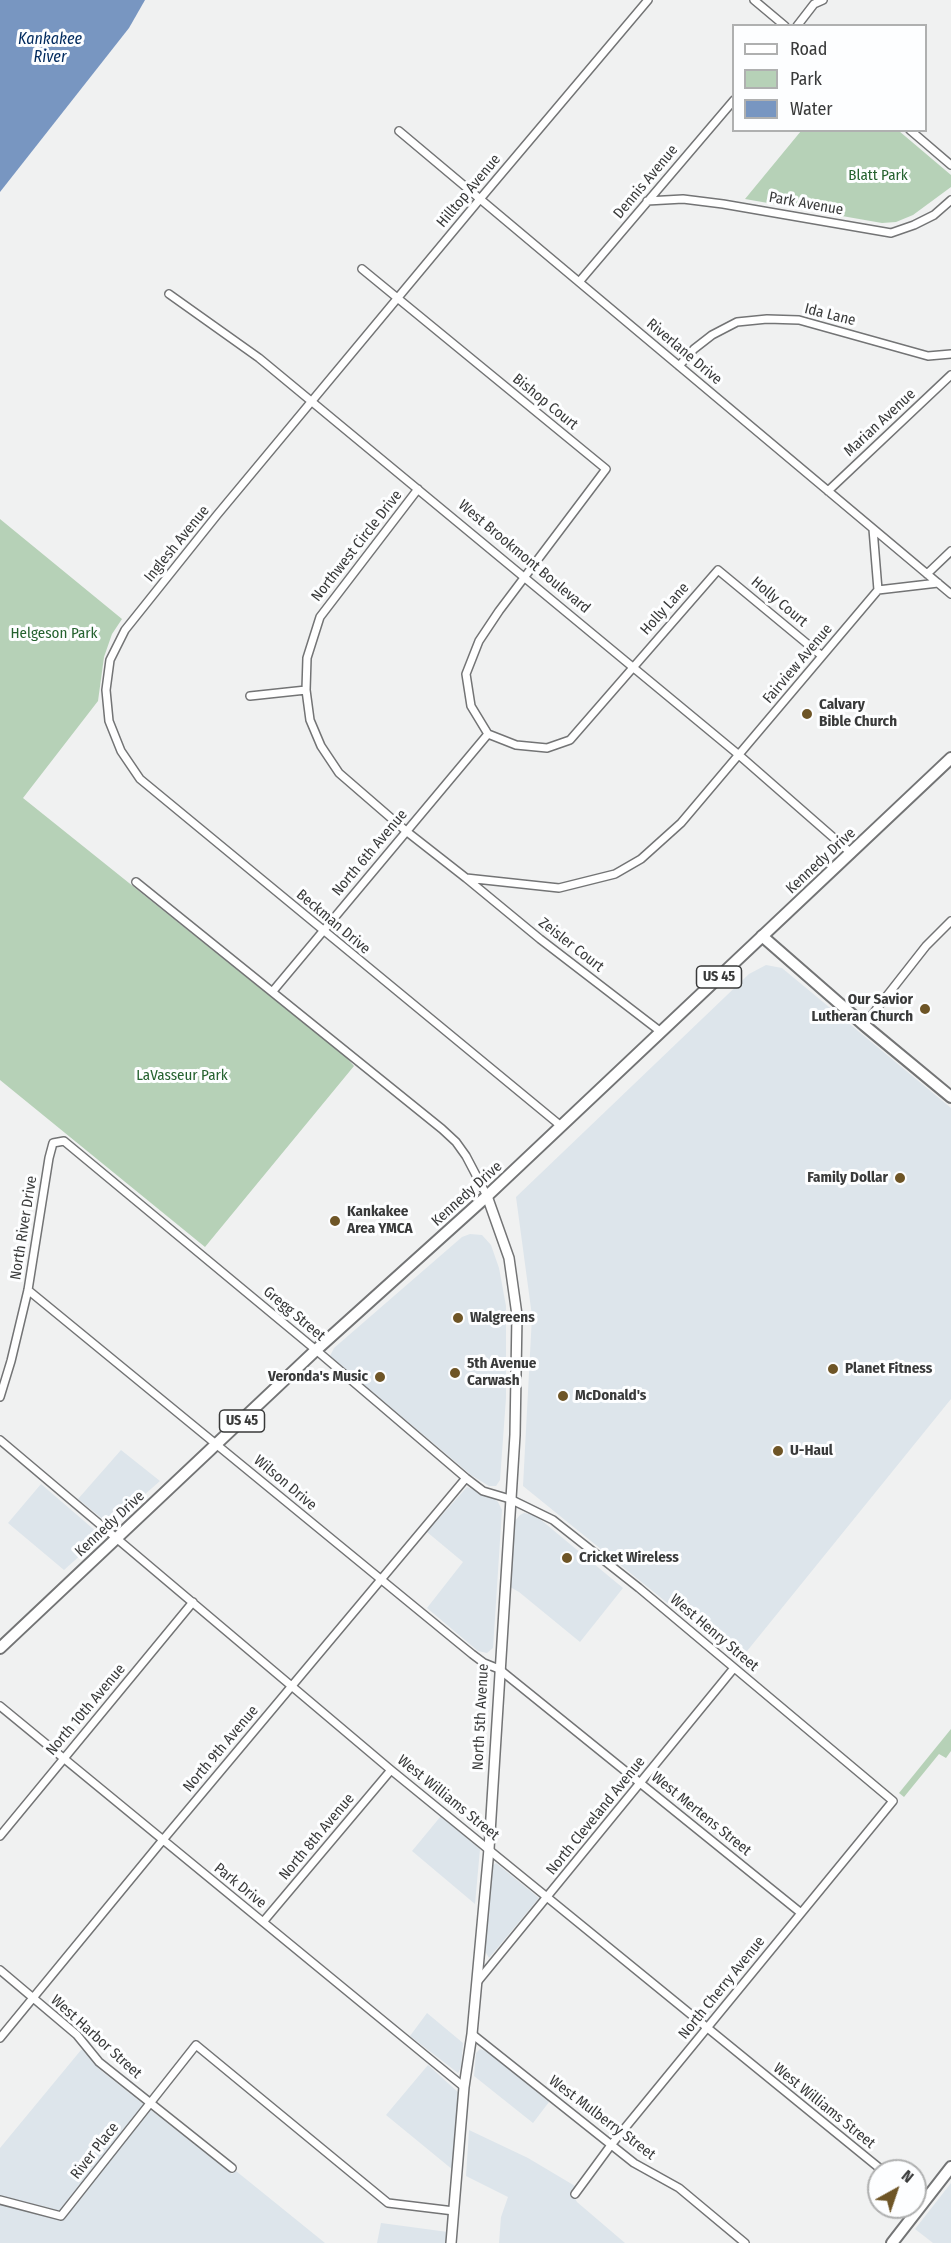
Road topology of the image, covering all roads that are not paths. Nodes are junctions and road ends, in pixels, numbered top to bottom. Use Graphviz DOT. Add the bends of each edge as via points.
graph roads {
  1 [pos="648,0"];
  2 [pos="754,0"];
  3 [pos="823,0"];
  4 [pos="783,24"];
  5 [pos="799,24"];
  6 [pos="732,102"];
  7 [pos="399,131"];
  8 [pos="912,132"];
  9 [pos="951,165"];
  10 [pos="480,199"];
  11 [pos="951,200"];
  12 [pos="647,201"];
  13 [pos="362,269"];
  14 [pos="579,282"];
  15 [pos="170,294"];
  16 [pos="397,299"];
  17 [pos="951,354"];
  18 [pos="680,366"];
  19 [pos="951,375"];
  20 [pos="313,402"];
  21 [pos="418,489"];
  22 [pos="828,491"];
  23 [pos="873,529"];
  24 [pos="951,551"];
  25 [pos="718,570"];
  26 [pos="927,574"];
  27 [pos="525,578"];
  28 [pos="938,583"];
  29 [pos="878,590"];
  30 [pos="951,594"];
  31 [pos="822,656"];
  32 [pos="632,667"];
  33 [pos="306,690"];
  34 [pos="250,696"];
  35 [pos="109,721"];
  36 [pos="488,734"];
  37 [pos="739,755"];
  38 [pos="951,758"];
  39 [pos="406,831"];
  40 [pos="851,853"];
  41 [pos="466,878"];
  42 [pos="136,882"];
  43 [pos="951,921"];
  44 [pos="322,930"];
  45 [pos="762,936"];
  46 [pos="273,991"];
  47 [pos="864,1025"];
  48 [pos="661,1032"];
  49 [pos="951,1098"];
  50 [pos="561,1126"];
  51 [pos="64,1141"];
  52 [pos="487,1196"];
  53 [pos="28,1290"];
  54 [pos="316,1350"];
  55 [pos="0,1397"];
  56 [pos="0,1440"];
  57 [pos="217,1444"];
  58 [pos="465,1478"];
  59 [pos="510,1499"];
  60 [pos="116,1538"];
  61 [pos="382,1581"];
  62 [pos="193,1602"];
  63 [pos="0,1648"];
  64 [pos="734,1668"];
  65 [pos="499,1669"];
  66 [pos="292,1685"];
  67 [pos="0,1706"];
  68 [pos="64,1759"];
  69 [pos="391,1770"];
  70 [pos="641,1783"];
  71 [pos="893,1801"];
  72 [pos="0,1836"];
  73 [pos="162,1840"];
  74 [pos="489,1849"];
  75 [pos="548,1896"];
  76 [pos="801,1913"];
  77 [pos="263,1922"];
  78 [pos="0,1970"];
  79 [pos="478,1981"];
  80 [pos="33,1998"];
  81 [pos="707,2029"];
  82 [pos="472,2034"];
  83 [pos="0,2038"];
  84 [pos="464,2087"];
  85 [pos="150,2103"];
  86 [pos="611,2145"];
  87 [pos="868,2159"];
  88 [pos="951,2167"];
  89 [pos="232,2168"];
  90 [pos="927,2192"];
  91 [pos="575,2194"];
  92 [pos="0,2200"];
  93 [pos="454,2211"];
  94 [pos="907,2219"];
  95 [pos="451,2243"];
  96 [pos="745,2243"];
  97 [pos="892,2243"];
  1 -- 10 [label="street, Hilltop Avenue"];
  2 -- 4 [label="street"];
  3 -- 5 [label="street" via="814,4"];
  6 -- 12 [label="street, Dennis Avenue"];
  7 -- 10 [label="street, Riverlane Drive"];
  8 -- 9 [label="street"];
  10 -- 14 [label="street, Riverlane Drive"];
  10 -- 16 [label="street, Hilltop Avenue"];
  11 -- 12 [label="street, Park Avenue" via="934,215 891,233 683,199"];
  12 -- 14 [label="street, Dennis Avenue"];
  13 -- 16 [label="street, Bishop Court"];
  14 -- 18 [label="street, Riverlane Drive"];
  15 -- 20 [label="street, West Brookmont Boulevard"];
  16 -- 20 [label="street, Hilltop Avenue"];
  16 -- 27 [label="street, Bishop Court" via="606,469"];
  17 -- 18 [label="street, Ida Lane" via="928,356 799,320 767,319 737,322 712,335"];
  18 -- 22 [label="street, Riverlane Drive"];
  19 -- 22 [label="street, Marian Avenue"];
  20 -- 21 [label="street, West Brookmont Boulevard"];
  20 -- 35 [label="street, Inglesh Avenue" via="125,630 110,660 106,690"];
  21 -- 27 [label="street, West Brookmont Boulevard"];
  21 -- 33 [label="street, Northwest Circle Drive" via="320,616 307,658"];
  22 -- 23 [label="street, Riverlane Drive"];
  23 -- 26 [label="street, Riverlane Drive"];
  23 -- 29 [label="street"];
  24 -- 26 [label="street"];
  25 -- 31 [label="street, Holly Court"];
  25 -- 32 [label="street, Holly Lane"];
  26 -- 28 [label="street, Riverlane Drive"];
  27 -- 32 [label="street, West Brookmont Boulevard"];
  27 -- 36 [label="street" via="479,640 466,674 471,706"];
  28 -- 29 [label="street"];
  28 -- 30 [label="street, Riverlane Drive"];
  29 -- 31 [label="street, Fairview Avenue"];
  31 -- 37 [label="street, Fairview Avenue"];
  32 -- 36 [label="street" via="570,740 548,748 516,745"];
  32 -- 37 [label="street, West Brookmont Boulevard"];
  33 -- 34 [label="street"];
  33 -- 39 [label="street, Northwest Circle Drive" via="310,720 339,773"];
  35 -- 44 [label="street, Beckman Drive" via="121,751 140,779"];
  36 -- 39 [label="street, North 6th Avenue"];
  37 -- 40 [label="street, West Brookmont Boulevard"];
  37 -- 41 [label="street, Fairview Avenue" via="681,823 641,859 615,874 559,888"];
  38 -- 40 [label="main road, Kennedy Drive / US 45"];
  39 -- 41 [label="street, Zeisler Court"];
  39 -- 44 [label="street, North 6th Avenue"];
  40 -- 45 [label="main road, Kennedy Drive / US 45"];
  41 -- 48 [label="street, Zeisler Court"];
  42 -- 46 [label="street"];
  43 -- 47 [label="street" via="926,946"];
  44 -- 46 [label="street, North 6th Avenue"];
  44 -- 50 [label="street, Beckman Drive"];
  45 -- 47 [label="main road"];
  45 -- 48 [label="main road, Kennedy Drive / US 45"];
  46 -- 52 [label="street" via="456,1142"];
  47 -- 49 [label="main road"];
  48 -- 50 [label="main road, Kennedy Drive / US 45"];
  50 -- 52 [label="main road, Kennedy Drive / US 45"];
  51 -- 53 [label="street, North River Drive" via="53,1143 49,1158"];
  51 -- 54 [label="street, Gregg Street"];
  52 -- 54 [label="main road, Kennedy Drive / US 45"];
  52 -- 59 [label="street, North 5th Avenue" via="509,1258 517,1315"];
  53 -- 55 [label="street, North River Drive"];
  53 -- 57 [label="street, Wilson Drive"];
  54 -- 57 [label="main road, Kennedy Drive / US 45"];
  54 -- 58 [label="street, Gregg Street"];
  56 -- 60 [label="street, West Williams Street"];
  57 -- 60 [label="main road, Kennedy Drive / US 45"];
  57 -- 61 [label="street, Wilson Drive"];
  58 -- 59 [label="street, Gregg Street" via="483,1491"];
  58 -- 61 [label="street, North 9th Avenue"];
  59 -- 64 [label="street, West Henry Street" via="553,1521"];
  59 -- 65 [label="street, North 5th Avenue"];
  60 -- 62 [label="street, West Williams Street"];
  60 -- 63 [label="main road, Kennedy Drive / US 45"];
  61 -- 65 [label="street, Wilson Drive" via="484,1663"];
  61 -- 66 [label="street, North 9th Avenue"];
  62 -- 66 [label="street, West Williams Street"];
  62 -- 68 [label="street, North 10th Avenue"];
  64 -- 70 [label="street, North Cleveland Avenue"];
  64 -- 71 [label="street, West Henry Street"];
  65 -- 70 [label="street, West Mertens Street"];
  65 -- 74 [label="street, North 5th Avenue"];
  66 -- 69 [label="street, West Williams Street"];
  66 -- 73 [label="street, North 9th Avenue"];
  67 -- 68 [label="street, Park Drive"];
  68 -- 72 [label="street, North 10th Avenue"];
  68 -- 73 [label="street, Park Drive"];
  69 -- 74 [label="street, West Williams Street"];
  69 -- 77 [label="street, North 8th Avenue"];
  70 -- 75 [label="street, North Cleveland Avenue"];
  70 -- 76 [label="street, West Mertens Street"];
  71 -- 76 [label="street, North Cherry Avenue"];
  73 -- 77 [label="street, Park Drive"];
  73 -- 80 [label="street, North 9th Avenue"];
  74 -- 75 [label="street, West Williams Street"];
  74 -- 79 [label="street, North 5th Avenue"];
  75 -- 79 [label="street, North Cleveland Avenue"];
  75 -- 81 [label="street, West Williams Street"];
  76 -- 81 [label="street, North Cherry Avenue"];
  77 -- 84 [label="street, Park Drive"];
  78 -- 80 [label="street, West Harbor Street"];
  79 -- 82 [label="street, North 5th Avenue"];
  80 -- 83 [label="street, North 9th Avenue"];
  80 -- 85 [label="street, West Harbor Street" via="77,2035 99,2062"];
  81 -- 86 [label="street, North Cherry Avenue"];
  81 -- 87 [label="street, West Williams Street"];
  82 -- 84 [label="street, North 5th Avenue"];
  82 -- 86 [label="street, West Mulberry Street"];
  84 -- 93 [label="street, North 5th Avenue"];
  85 -- 89 [label="street, West Harbor Street"];
  85 -- 92 [label="street, River Place" via="61,2216"];
  85 -- 93 [label="street, River Place" via="196,2045 388,2203"];
  86 -- 91 [label="street, North Cherry Avenue"];
  86 -- 96 [label="street, West Mulberry Street" via="679,2188"];
  88 -- 90 [label="main road"];
  93 -- 95 [label="street, North 5th Avenue"];
  94 -- 97 [label="main road"];
}
